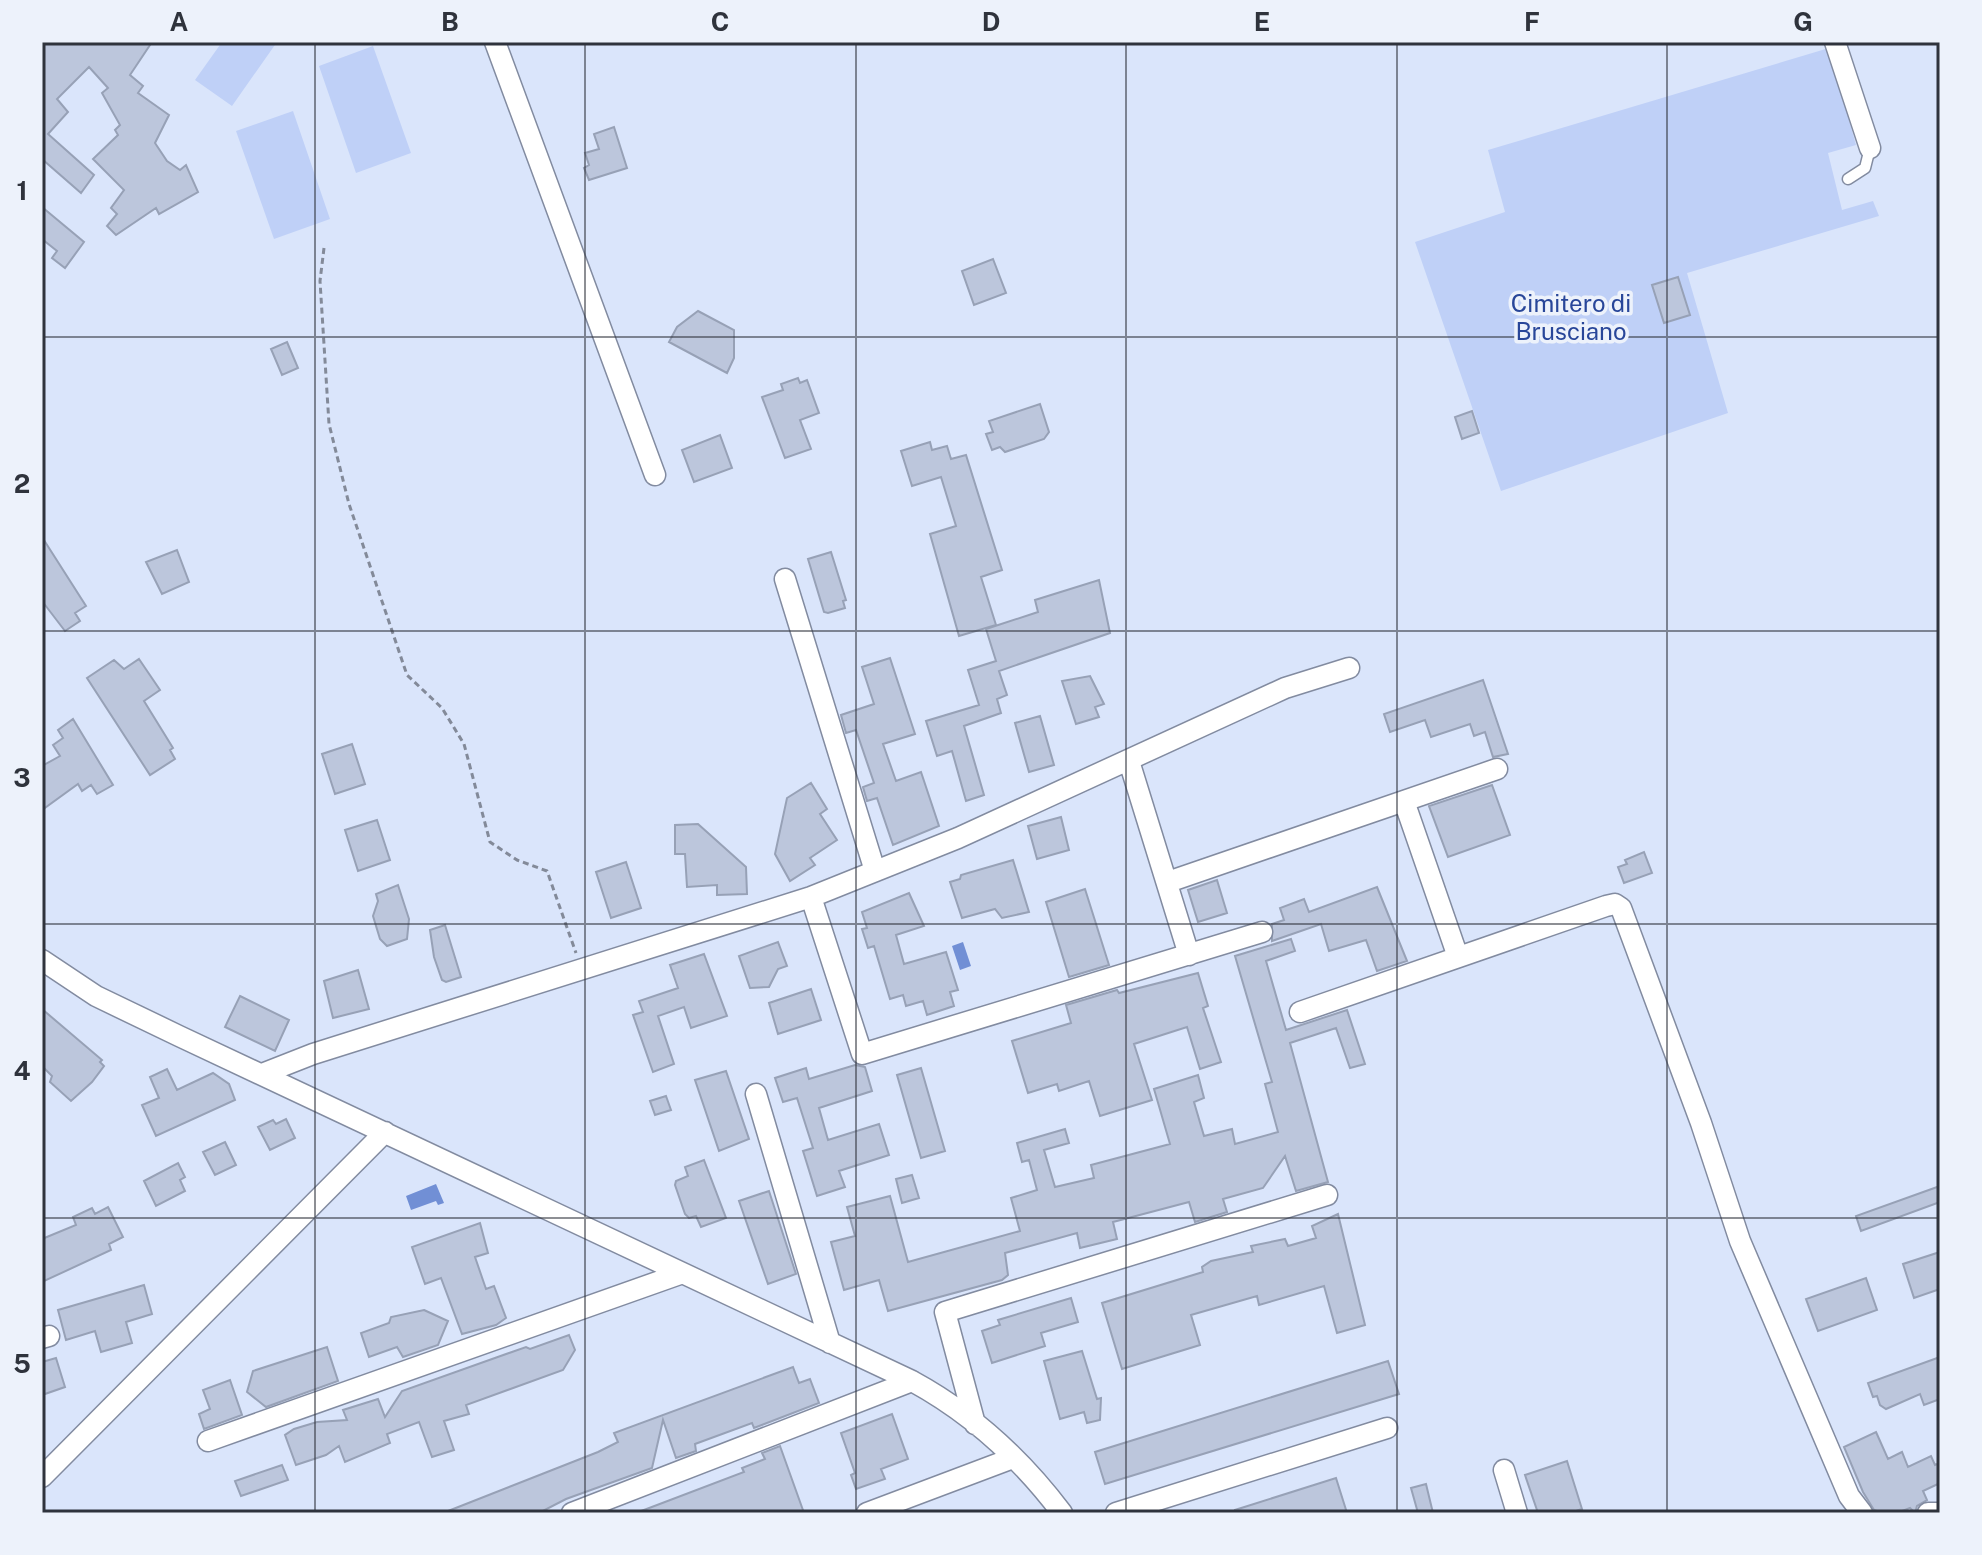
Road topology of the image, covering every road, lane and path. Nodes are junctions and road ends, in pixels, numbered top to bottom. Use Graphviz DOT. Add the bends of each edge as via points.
graph roads {
  1 [pos="495,42"];
  2 [pos="1835,42"];
  3 [pos="1870,148"];
  4 [pos="1848,179"];
  5 [pos="324,248"];
  6 [pos="655,475"];
  7 [pos="785,579"];
  8 [pos="1349,668"];
  9 [pos="1129,761"];
  10 [pos="1497,769"];
  11 [pos="1404,801"];
  12 [pos="875,871"];
  13 [pos="1168,882"];
  14 [pos="811,897"];
  15 [pos="1262,932"];
  16 [pos="1189,955"];
  17 [pos="1458,957"];
  18 [pos="42,960"];
  19 [pos="581,968"];
  20 [pos="1300,1012"];
  21 [pos="262,1074"];
  22 [pos="756,1094"];
  23 [pos="385,1132"];
  24 [pos="1327,1195"];
  25 [pos="680,1274"];
  26 [pos="830,1343"];
  27 [pos="912,1381"];
  28 [pos="975,1424"];
  29 [pos="1387,1428"];
  30 [pos="208,1441"];
  31 [pos="1013,1458"];
  32 [pos="1504,1470"];
  33 [pos="42,1477"];
  34 [pos="572,1513"];
  35 [pos="867,1513"];
  36 [pos="1062,1513"];
  37 [pos="1116,1513"];
  38 [pos="1517,1513"];
  39 [pos="1862,1513"];
  40 [pos="1928,1513"];
  41 [pos="1940,1513"];
  1 -- 6 [label="street"];
  2 -- 3 [label="street"];
  3 -- 4 [label="lane" via="1865,168"];
  5 -- 19 [label="path" via="320,281 329,424 349,504 407,675 454,723 490,842 547,871"];
  7 -- 12 [label="street"];
  8 -- 9 [label="street" via="1285,688"];
  9 -- 12 [label="street"];
  9 -- 13 [label="street"];
  10 -- 11 [label="street"];
  11 -- 13 [label="street"];
  11 -- 17 [label="street"];
  12 -- 14 [label="street"];
  13 -- 16 [label="street"];
  14 -- 16 [label="street" via="862,1054"];
  14 -- 19 [label="street"];
  15 -- 16 [label="street"];
  17 -- 20 [label="street"];
  17 -- 39 [label="street" via="1606,906 1621,908 1740,1241 1849,1496"];
  18 -- 21 [label="street" via="96,996"];
  19 -- 21 [label="street"];
  21 -- 23 [label="street"];
  22 -- 26 [label="street"];
  23 -- 25 [label="street"];
  23 -- 33 [label="street"];
  24 -- 28 [label="street" via="945,1312"];
  25 -- 26 [label="street"];
  25 -- 30 [label="street"];
  26 -- 27 [label="street"];
  27 -- 28 [label="street"];
  27 -- 34 [label="street"];
  28 -- 31 [label="street"];
  29 -- 37 [label="street"];
  31 -- 35 [label="street"];
  31 -- 36 [label="street"];
  32 -- 38 [label="street"];
  40 -- 41 [label="street"];
}
